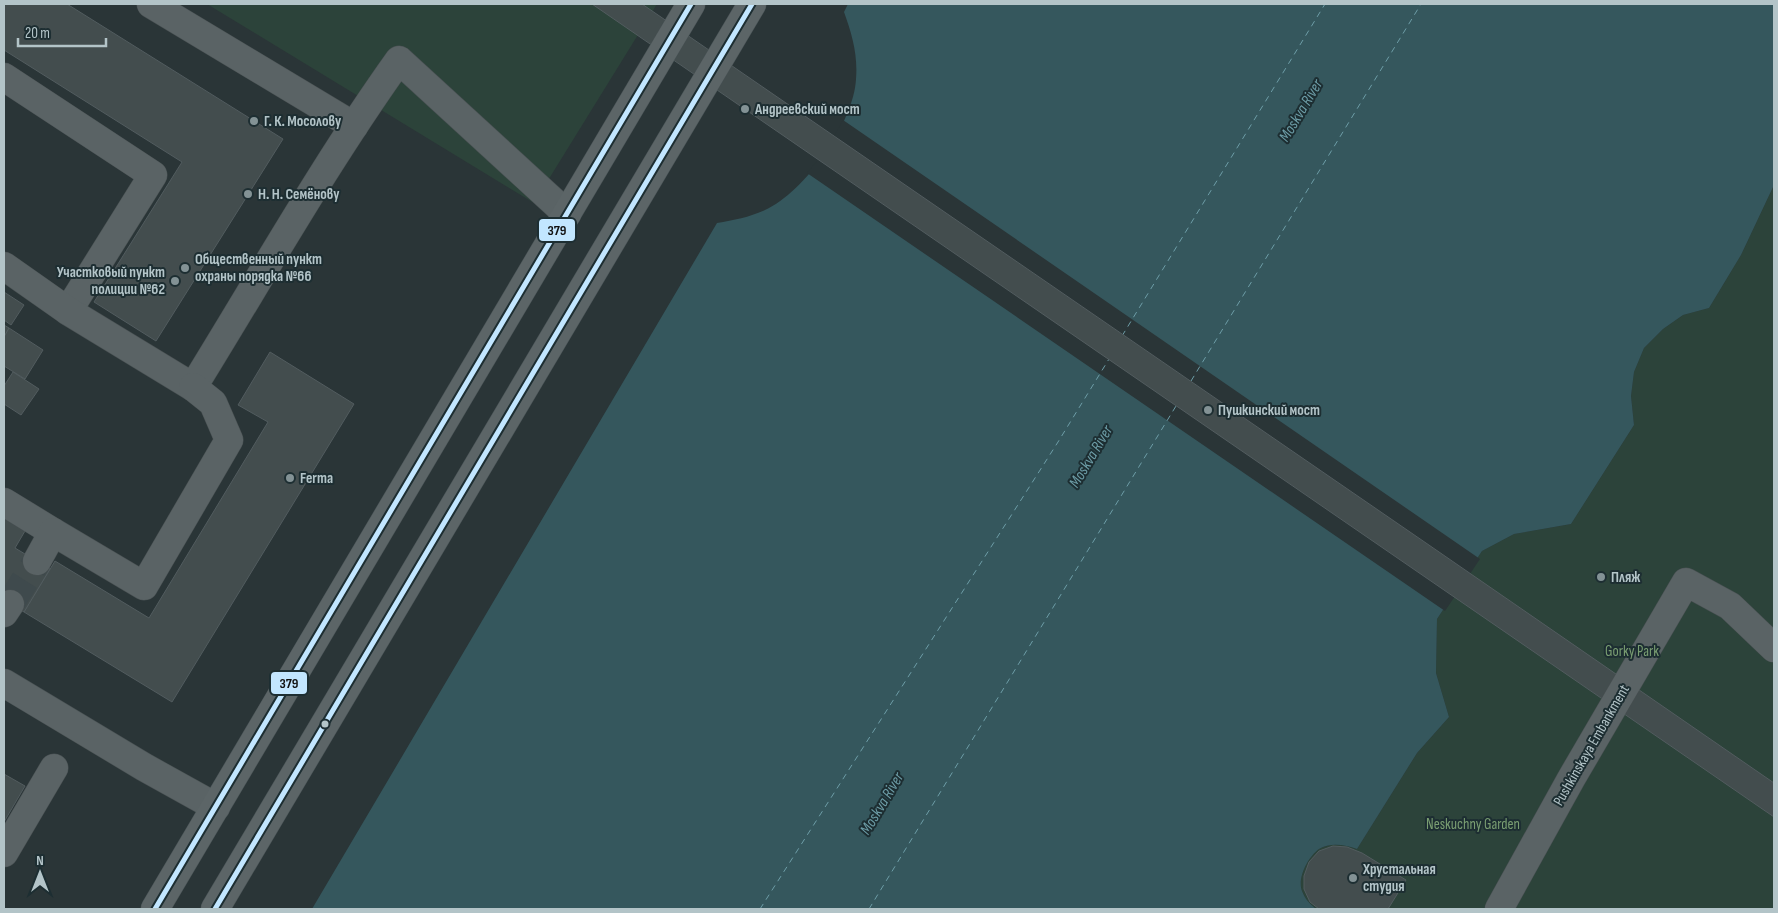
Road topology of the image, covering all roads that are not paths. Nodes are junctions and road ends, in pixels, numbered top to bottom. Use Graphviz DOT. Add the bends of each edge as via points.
graph roads {
  1 [pos="151,4"];
  2 [pos="691,4"];
  3 [pos="752,4"];
  4 [pos="4,77"];
  5 [pos="354,126"];
  6 [pos="567,214"];
  7 [pos="4,266"];
  8 [pos="68,310"];
  9 [pos="193,387"];
  10 [pos="4,502"];
  11 [pos="53,532"];
  12 [pos="37,561"];
  13 [pos="1774,648"];
  14 [pos="4,683"];
  15 [pos="54,768"];
  16 [pos="216,807"];
  17 [pos="4,853"];
  18 [pos="155,909"];
  19 [pos="215,909"];
  20 [pos="1499,909"];
  1 -- 5 [label="lane"];
  2 -- 6 [label="main road"];
  3 -- 19 [label="main road"];
  4 -- 8 [label="lane" via="153,175"];
  5 -- 6 [label="lane" via="399,60"];
  5 -- 9 [label="lane"];
  6 -- 16 [label="main road"];
  7 -- 8 [label="lane"];
  8 -- 9 [label="lane"];
  9 -- 11 [label="lane" via="213,403 229,440 144,586"];
  10 -- 11 [label="lane"];
  11 -- 12 [label="lane"];
  13 -- 20 [label="lane, Pushkinskaya Embankment" via="1730,606 1686,582 1571,778"];
  14 -- 16 [label="lane"];
  15 -- 17 [label="lane"];
  16 -- 18 [label="main road"];
}
